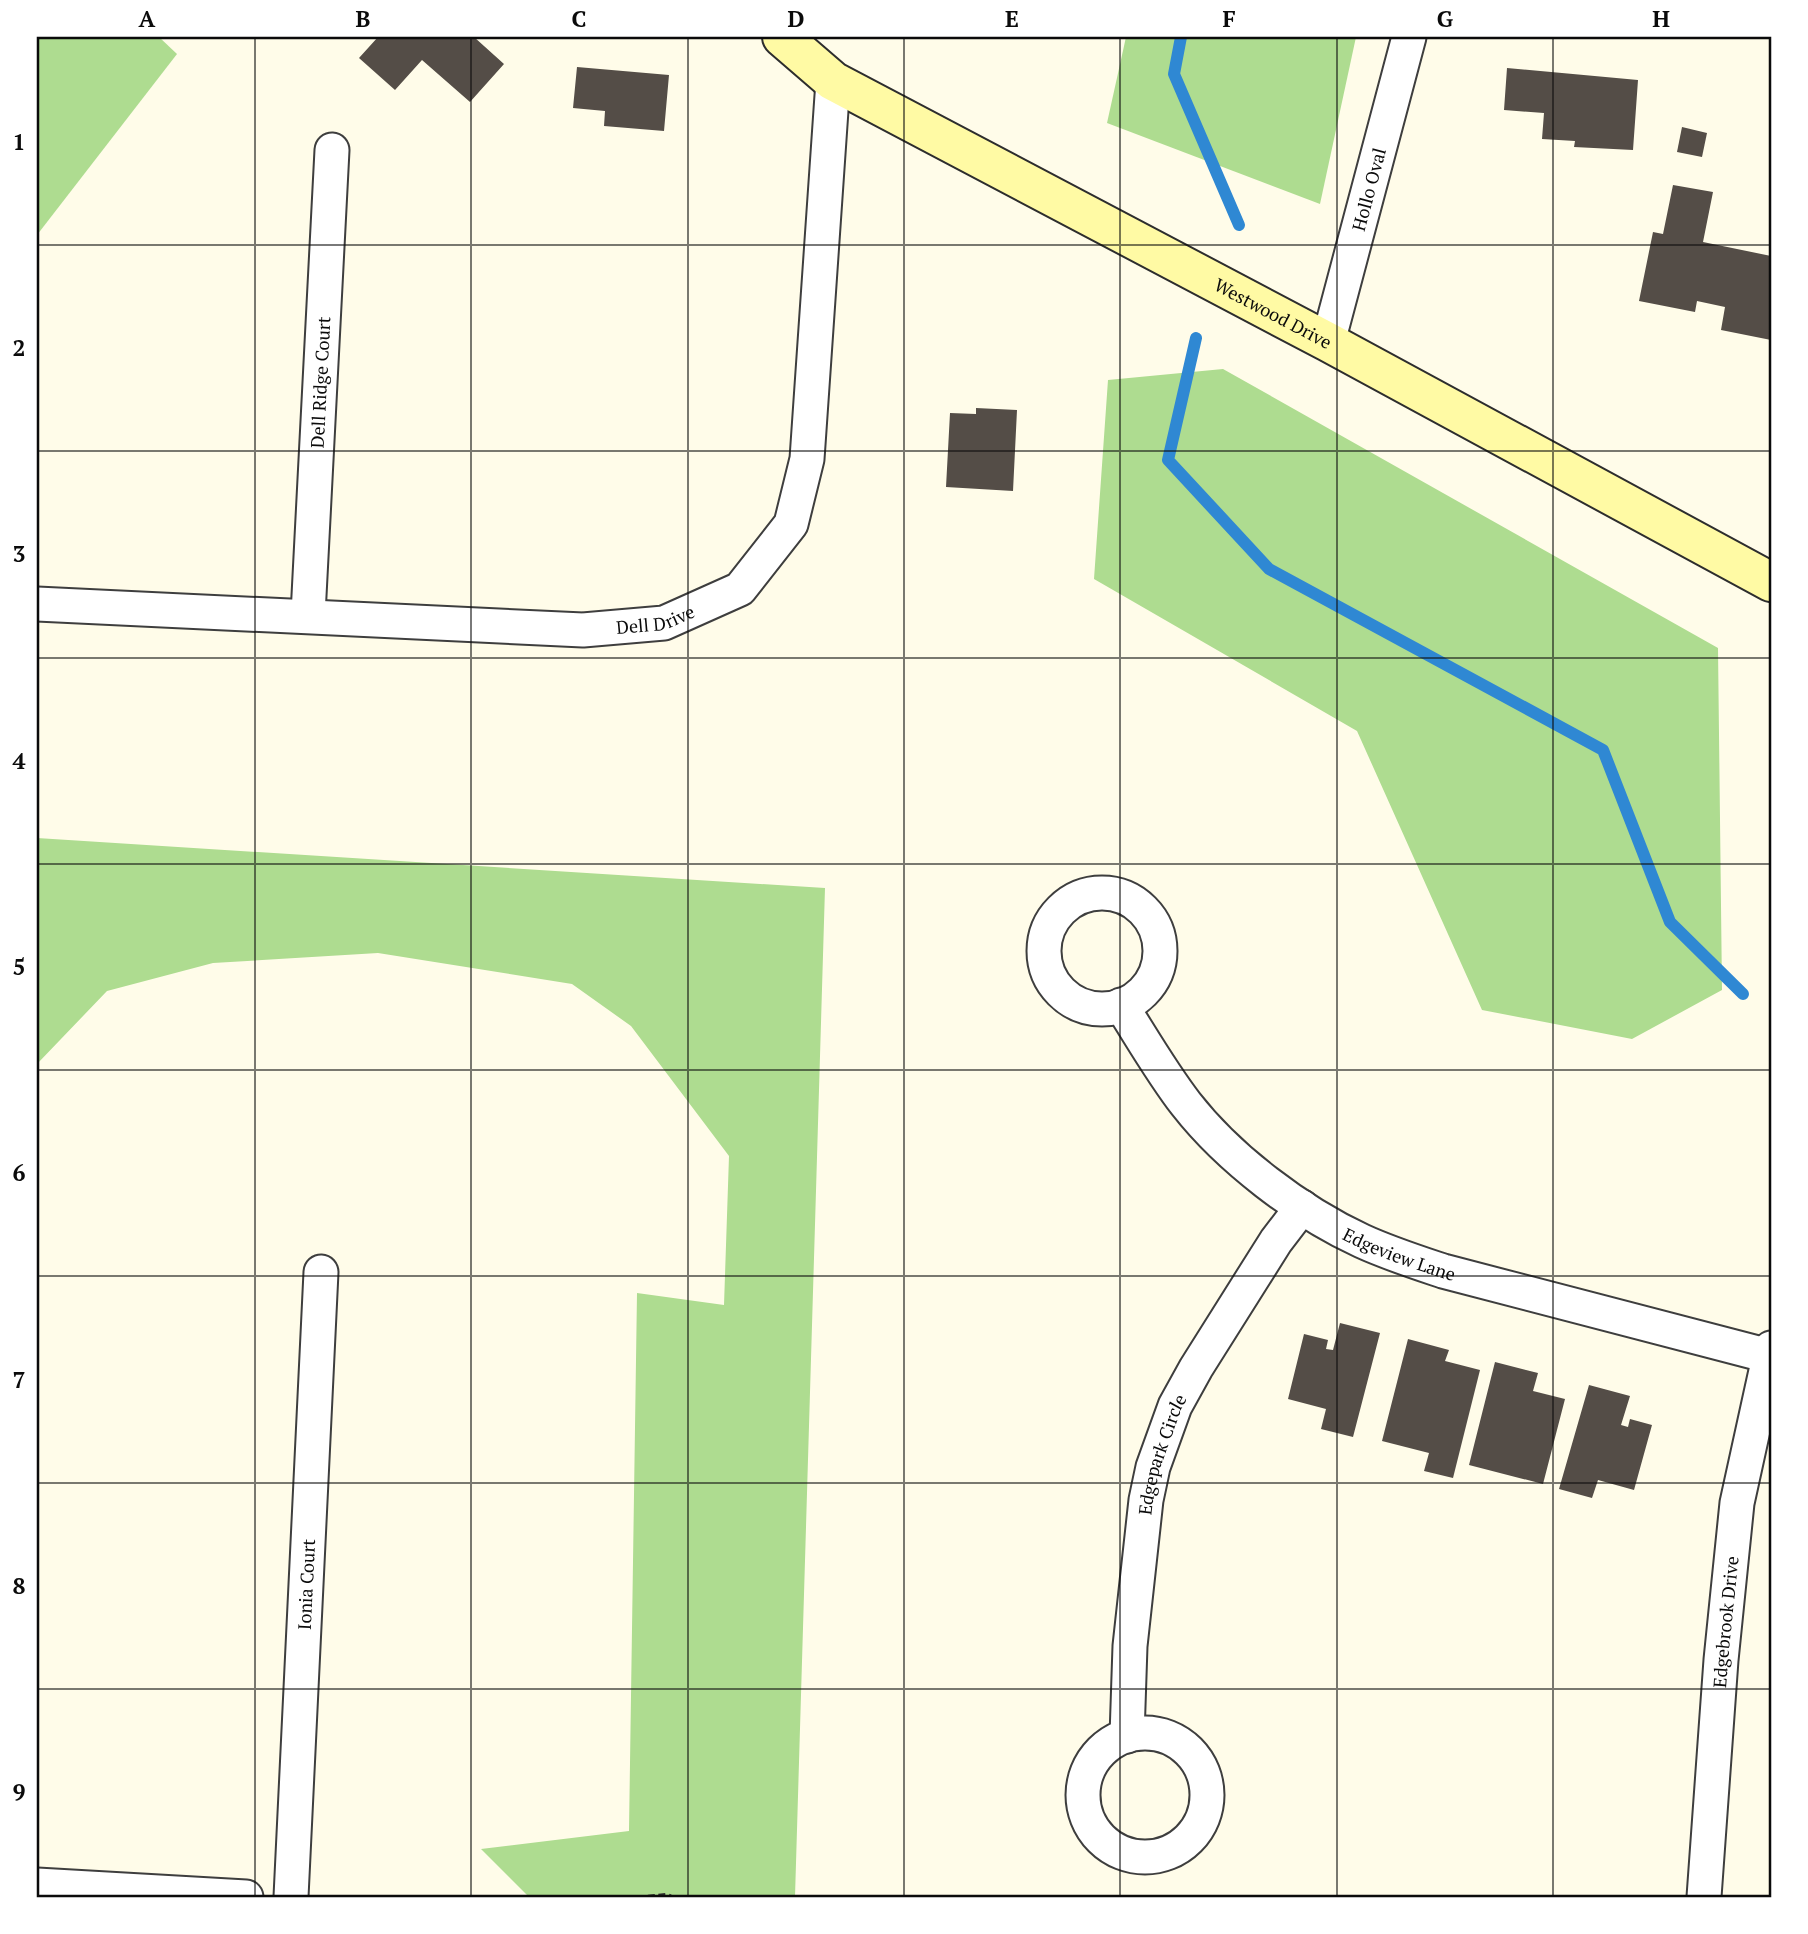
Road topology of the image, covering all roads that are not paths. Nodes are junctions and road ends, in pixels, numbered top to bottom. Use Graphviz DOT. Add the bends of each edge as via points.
graph roads {
  1 [pos="782,37"];
  2 [pos="1409,37"];
  3 [pos="833,81"];
  4 [pos="332,150"];
  5 [pos="1328,342"];
  6 [pos="1771,582"];
  7 [pos="37,604"];
  8 [pos="308,615"];
  9 [pos="1121,1005"];
  10 [pos="1302,1208"];
  11 [pos="321,1272"];
  12 [pos="1770,1352"];
  13 [pos="1127,1735"];
  14 [pos="37,1885"];
  15 [pos="246,1897"];
  16 [pos="291,1897"];
  17 [pos="1704,1897"];
  1 -- 3 [label="street, Westwood Drive"];
  2 -- 5 [label="street, Hollo Oval"];
  3 -- 5 [label="street, Westwood Drive"];
  3 -- 8 [label="street, Dell Drive" via="807,459 791,524 740,589 664,623 583,630"];
  4 -- 8 [label="street, Dell Ridge Court"];
  5 -- 6 [label="street, Westwood Drive"];
  7 -- 8 [label="street, Dell Drive"];
  9 -- 10 [label="street, Edgeview Lane" via="1187,1105 1240,1158"];
  10 -- 12 [label="street, Edgeview Lane" via="1362,1241 1443,1271"];
  10 -- 13 [label="street, Edgepark Circle" via="1196,1368 1175,1406 1153,1466 1130,1646"];
  11 -- 16 [label="street, Ionia Court"];
  12 -- 17 [label="street, Edgebrook Drive" via="1734,1527"];
  14 -- 15 [label="street"];
}
